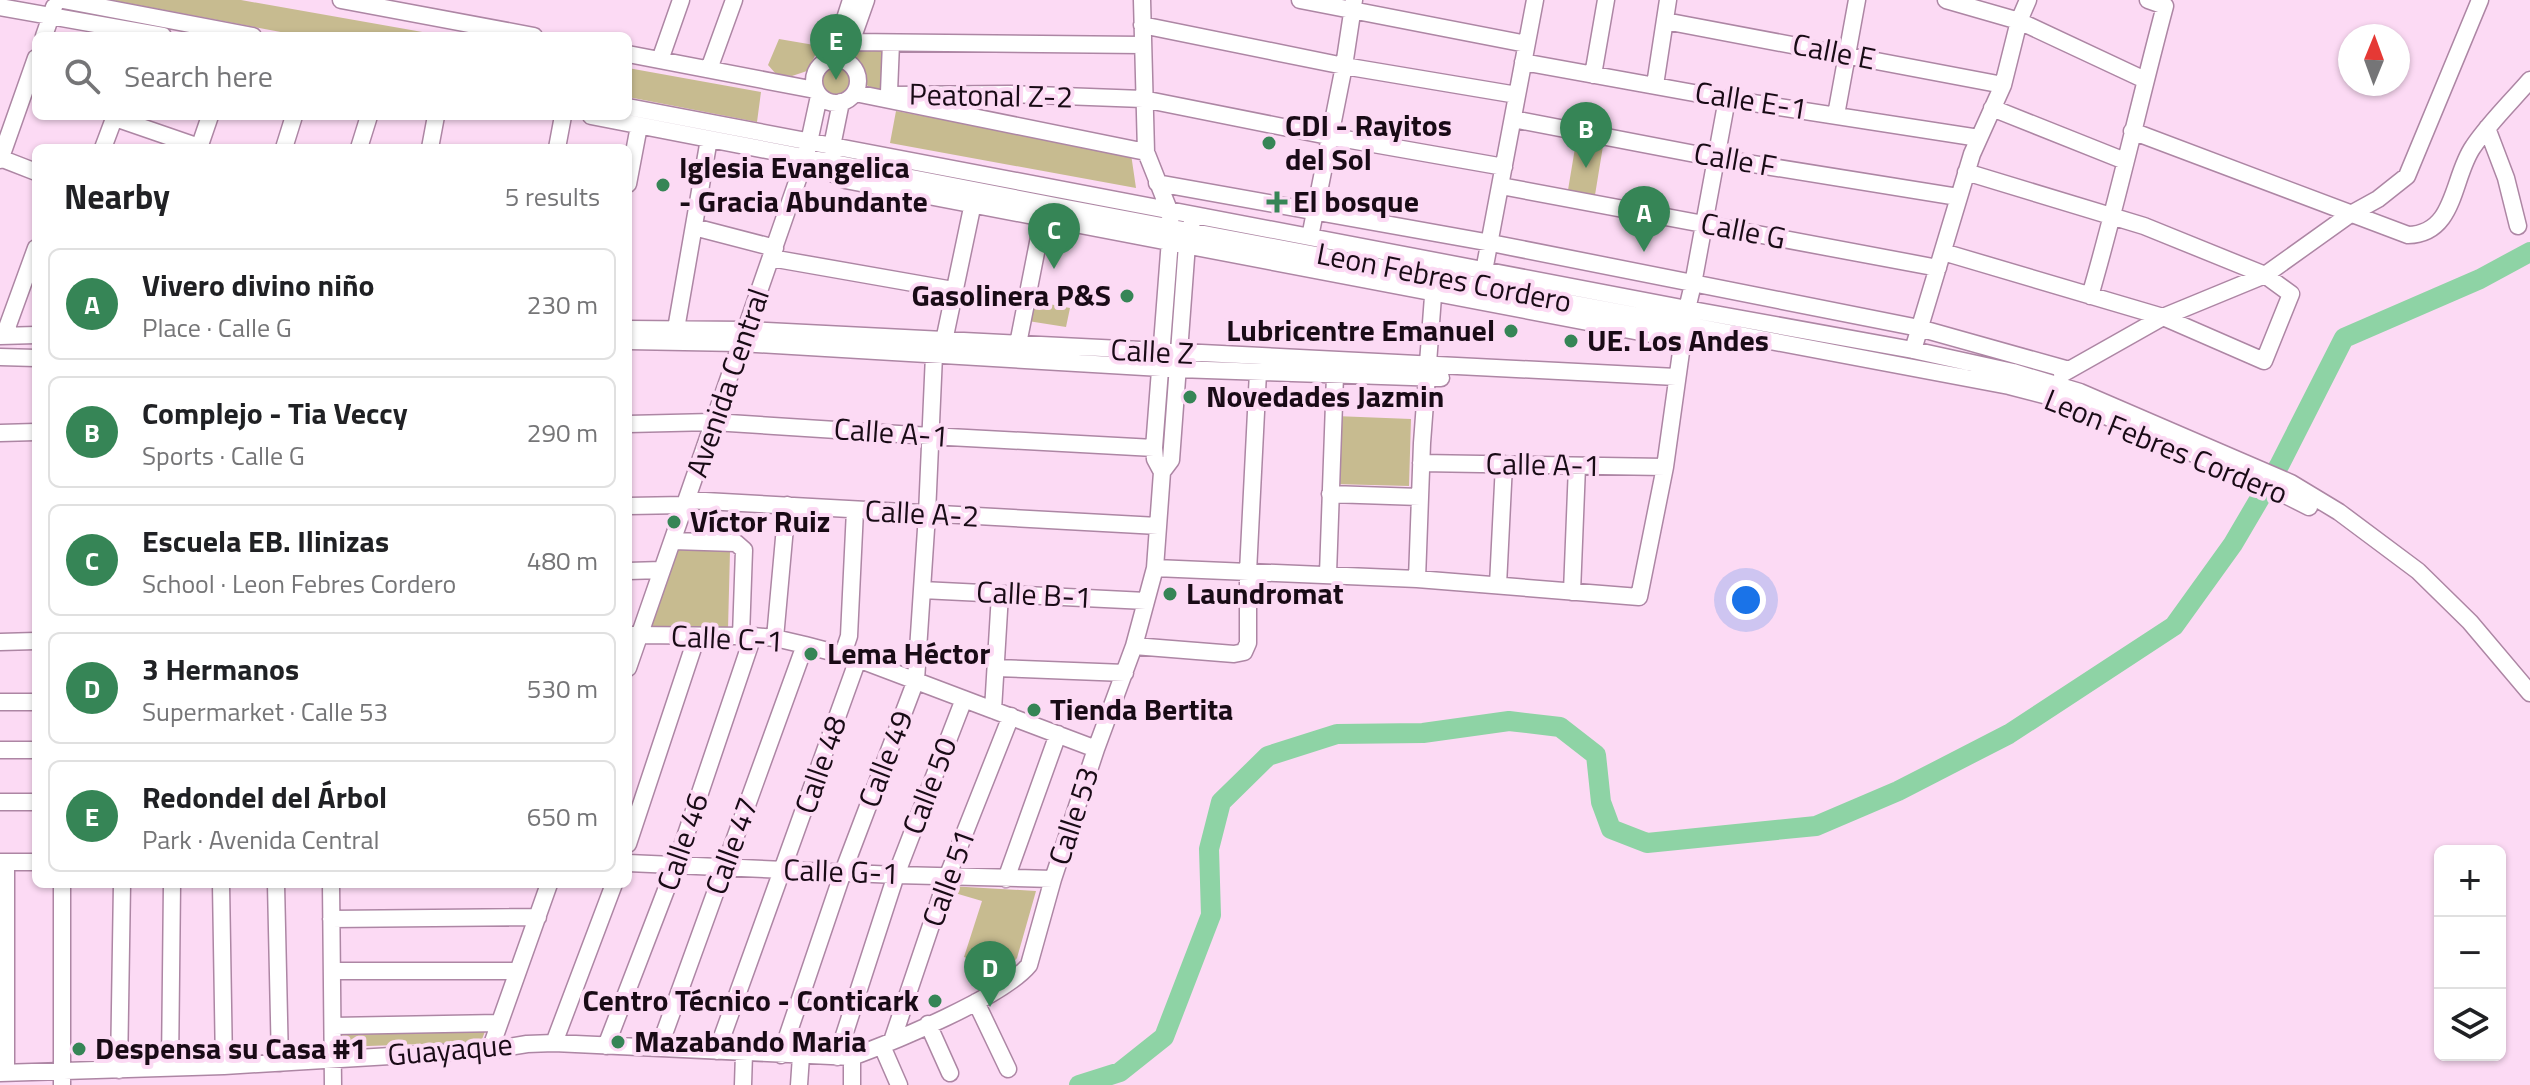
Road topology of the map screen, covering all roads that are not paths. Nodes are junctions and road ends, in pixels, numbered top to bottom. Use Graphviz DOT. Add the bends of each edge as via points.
graph roads {
  1 [pos="57,0"];
  2 [pos="63,0"];
  3 [pos="341,0"];
  4 [pos="681,0"];
  5 [pos="734,0"];
  6 [pos="851,0"];
  7 [pos="866,0"];
  8 [pos="1142,0"];
  9 [pos="1300,0"];
  10 [pos="1535,0"];
  11 [pos="1606,0"];
  12 [pos="1668,0"];
  13 [pos="1857,0"];
  14 [pos="1946,0"];
  15 [pos="2028,0"];
  16 [pos="2148,0"];
  17 [pos="2480,0"];
  18 [pos="384,4"];
  19 [pos="1354,5"];
  20 [pos="0,7"];
  21 [pos="51,16"];
  22 [pos="1665,21"];
  23 [pos="2019,21"];
  24 [pos="1142,25"];
  25 [pos="45,32"];
  26 [pos="135,32"];
  27 [pos="229,32"];
  28 [pos="515,32"];
  29 [pos="851,42"];
  30 [pos="891,43"];
  31 [pos="1526,44"];
  32 [pos="1142,45"];
  33 [pos="1845,54"];
  34 [pos="632,55"];
  35 [pos="660,60"];
  36 [pos="839,61"];
  37 [pos="1523,62"];
  38 [pos="1344,66"];
  39 [pos="32,69"];
  40 [pos="709,69"];
  41 [pos="1593,75"];
  42 [pos="2145,80"];
  43 [pos="2530,80"];
  44 [pos="1655,85"];
  45 [pos="2003,85"];
  46 [pos="817,93"];
  47 [pos="1517,95"];
  48 [pos="848,98"];
  49 [pos="1143,99"];
  50 [pos="1727,99"];
  51 [pos="632,108"];
  52 [pos="1992,108"];
  53 [pos="1836,115"];
  54 [pos="1513,119"];
  55 [pos="114,120"];
  56 [pos="123,120"];
  57 [pos="209,120"];
  58 [pos="293,120"];
  59 [pos="368,120"];
  60 [pos="435,120"];
  61 [pos="562,120"];
  62 [pos="610,120"];
  63 [pos="639,126"];
  64 [pos="2487,128"];
  65 [pos="2132,131"];
  66 [pos="1328,136"];
  67 [pos="1979,138"];
  68 [pos="709,139"];
  69 [pos="105,144"];
  70 [pos="189,144"];
  71 [pos="201,144"];
  72 [pos="285,144"];
  73 [pos="360,144"];
  74 [pos="431,144"];
  75 [pos="558,144"];
  76 [pos="807,149"];
  77 [pos="1146,152"];
  78 [pos="830,154"];
  79 [pos="1716,158"];
  80 [pos="0,159"];
  81 [pos="2125,161"];
  82 [pos="632,163"];
  83 [pos="1504,167"];
  84 [pos="32,171"];
  85 [pos="1966,172"];
  86 [pos="1157,183"];
  87 [pos="1501,186"];
  88 [pos="946,192"];
  89 [pos="1958,197"];
  90 [pos="995,201"];
  91 [pos="973,203"];
  92 [pos="1314,211"];
  93 [pos="1052,215"];
  94 [pos="2349,215"];
  95 [pos="2113,216"];
  96 [pos="1704,224"];
  97 [pos="2518,226"];
  98 [pos="694,227"];
  99 [pos="1180,228"];
  100 [pos="1491,243"];
  101 [pos="1310,245"];
  102 [pos="1244,248"];
  103 [pos="773,253"];
  104 [pos="32,258"];
  105 [pos="1940,260"];
  106 [pos="1297,265"];
  107 [pos="2265,275"];
  108 [pos="1435,276"];
  109 [pos="1693,284"];
  110 [pos="1482,285"];
  111 [pos="953,290"];
  112 [pos="1522,293"];
  113 [pos="2090,296"];
  114 [pos="1507,306"];
  115 [pos="2163,317"];
  116 [pos="1684,325"];
  117 [pos="1919,328"];
  118 [pos="632,329"];
  119 [pos="676,329"];
  120 [pos="32,335"];
  121 [pos="2,336"];
  122 [pos="743,336"];
  123 [pos="632,341"];
  124 [pos="1018,344"];
  125 [pos="939,348"];
  126 [pos="1913,350"];
  127 [pos="0,357"];
  128 [pos="32,358"];
  129 [pos="1170,360"];
  130 [pos="2069,370"];
  131 [pos="1258,372"];
  132 [pos="1426,372"];
  133 [pos="1335,375"];
  134 [pos="1676,381"];
  135 [pos="2046,389"];
  136 [pos="713,422"];
  137 [pos="632,424"];
  138 [pos="32,432"];
  139 [pos="0,433"];
  140 [pos="930,436"];
  141 [pos="1154,448"];
  142 [pos="1421,463"];
  143 [pos="1504,464"];
  144 [pos="1577,466"];
  145 [pos="1665,467"];
  146 [pos="1162,472"];
  147 [pos="1330,494"];
  148 [pos="1420,497"];
  149 [pos="686,503"];
  150 [pos="787,505"];
  151 [pos="632,506"];
  152 [pos="855,510"];
  153 [pos="927,514"];
  154 [pos="1158,526"];
  155 [pos="673,541"];
  156 [pos="1155,568"];
  157 [pos="662,570"];
  158 [pos="632,571"];
  159 [pos="1248,572"];
  160 [pos="1328,574"];
  161 [pos="1417,579"];
  162 [pos="1498,585"];
  163 [pos="922,590"];
  164 [pos="1572,592"];
  165 [pos="1000,594"];
  166 [pos="1146,601"];
  167 [pos="634,635"];
  168 [pos="697,636"];
  169 [pos="747,636"];
  170 [pos="775,638"];
  171 [pos="32,641"];
  172 [pos="0,642"];
  173 [pos="805,645"];
  174 [pos="1134,646"];
  175 [pos="850,657"];
  176 [pos="996,668"];
  177 [pos="1125,673"];
  178 [pos="916,680"];
  179 [pos="2530,693"];
  180 [pos="964,699"];
  181 [pos="0,702"];
  182 [pos="32,702"];
  183 [pos="993,710"];
  184 [pos="1011,716"];
  185 [pos="1058,734"];
  186 [pos="1096,749"];
  187 [pos="0,750"];
  188 [pos="32,750"];
  189 [pos="0,802"];
  190 [pos="32,802"];
  191 [pos="632,832"];
  192 [pos="3,862"];
  193 [pos="32,862"];
  194 [pos="632,863"];
  195 [pos="676,864"];
  196 [pos="724,867"];
  197 [pos="784,869"];
  198 [pos="843,872"];
  199 [pos="896,875"];
  200 [pos="948,875"];
  201 [pos="1006,879"];
  202 [pos="1053,879"];
  203 [pos="62,888"];
  204 [pos="122,888"];
  205 [pos="172,888"];
  206 [pos="221,888"];
  207 [pos="276,888"];
  208 [pos="331,888"];
  209 [pos="548,888"];
  210 [pos="612,888"];
  211 [pos="538,917"];
  212 [pos="331,919"];
  213 [pos="333,971"];
  214 [pos="517,971"];
  215 [pos="976,1002"];
  216 [pos="499,1023"];
  217 [pos="928,1024"];
  218 [pos="333,1026"];
  219 [pos="554,1043"];
  220 [pos="887,1044"];
  221 [pos="606,1046"];
  222 [pos="659,1048"];
  223 [pos="490,1050"];
  224 [pos="717,1051"];
  225 [pos="744,1053"];
  226 [pos="781,1055"];
  227 [pos="801,1056"];
  228 [pos="844,1057"];
  229 [pos="332,1058"];
  230 [pos="280,1063"];
  231 [pos="224,1066"];
  232 [pos="170,1067"];
  233 [pos="1008,1069"];
  234 [pos="119,1070"];
  235 [pos="3,1073"];
  236 [pos="950,1073"];
  237 [pos="62,1079"];
  238 [pos="333,1085"];
  239 [pos="743,1085"];
  240 [pos="799,1085"];
  241 [pos="852,1085"];
  242 [pos="899,1085"];
  1 -- 21 [label="street"];
  2 -- 27 [label="street"];
  3 -- 18 [label="street"];
  4 -- 35 [label="street"];
  5 -- 40 [label="street"];
  6 -- 36 [label="street"];
  7 -- 29 [label="street"];
  8 -- 24 [label="street"];
  9 -- 19 [label="street"];
  10 -- 31 [label="street"];
  11 -- 41 [label="street"];
  12 -- 22 [label="street"];
  13 -- 33 [label="street"];
  14 -- 23 [label="street"];
  15 -- 23 [label="street"];
  16 -- 42 [label="street" via="2165,6"];
  17 -- 94 [label="street" via="2407,176"];
  18 -- 28 [label="street"];
  19 -- 31 [label="street"];
  19 -- 38 [label="street"];
  20 -- 21 [label="street"];
  21 -- 25 [label="street"];
  21 -- 26 [label="street"];
  22 -- 33 [label="street, Calle E"];
  22 -- 44 [label="street"];
  23 -- 42 [label="street"];
  23 -- 45 [label="street"];
  24 -- 32 [label="street"];
  24 -- 38 [label="street"];
  29 -- 30 [label="street, Peatonal Z-2"];
  29 -- 36 [label="street"];
  30 -- 32 [label="street, Peatonal Z-2"];
  30 -- 49 [label="street, Peatonal Z-2" via="892,95"];
  31 -- 37 [label="street"];
  32 -- 49 [label="street"];
  33 -- 45 [label="street, Calle E"];
  33 -- 53 [label="street"];
  34 -- 35 [label="street"];
  35 -- 40 [label="street"];
  36 -- 46 [label="street" via="818,67"];
  36 -- 48 [label="street" via="857,74 858,83"];
  37 -- 41 [label="street, Calle E-1"];
  37 -- 47 [label="street"];
  38 -- 47 [label="street"];
  38 -- 66 [label="street"];
  39 -- 80 [label="street"];
  40 -- 46 [label="street"];
  41 -- 44 [label="street, Calle E-1"];
  42 -- 65 [label="street"];
  43 -- 64 [label="street"];
  44 -- 50 [label="street, Calle E-1"];
  45 -- 52 [label="street"];
  46 -- 48 [label="street" via="829,102"];
  46 -- 76 [label="street, Avenida Central"];
  47 -- 54 [label="street"];
  48 -- 77 [label="street"];
  48 -- 78 [label="street"];
  49 -- 66 [label="street"];
  49 -- 77 [label="street"];
  50 -- 53 [label="street, Calle E-1"];
  50 -- 79 [label="street"];
  51 -- 76 [label="street, Leon Febres Cordero"];
  52 -- 67 [label="street"];
  52 -- 81 [label="street"];
  53 -- 67 [label="street, Calle E-1"];
  54 -- 79 [label="street, Calle F"];
  54 -- 83 [label="street"];
  55 -- 69 [label="street"];
  56 -- 70 [label="street"];
  57 -- 71 [label="street"];
  58 -- 72 [label="street"];
  59 -- 73 [label="street"];
  60 -- 74 [label="street"];
  61 -- 75 [label="street"];
  62 -- 63 [label="street, Leon Febres Cordero"];
  63 -- 68 [label="street, Leon Febres Cordero"];
  63 -- 82 [label="street"];
  64 -- 94 [label="street" via="2464,161 2447,212 2429,231 2408,235"];
  64 -- 97 [label="street"];
  65 -- 81 [label="street"];
  65 -- 94 [label="street"];
  66 -- 83 [label="street"];
  66 -- 92 [label="street"];
  67 -- 85 [label="street"];
  68 -- 76 [label="street, Leon Febres Cordero"];
  68 -- 98 [label="street"];
  76 -- 78 [label="street, Leon Febres Cordero"];
  76 -- 103 [label="street, Avenida Central"];
  77 -- 86 [label="street"];
  78 -- 88 [label="street" via="832,173 845,180"];
  78 -- 99 [label="street, Leon Febres Cordero"];
  79 -- 89 [label="street, Calle F"];
  79 -- 96 [label="street"];
  80 -- 84 [label="street"];
  81 -- 95 [label="street"];
  83 -- 87 [label="street"];
  85 -- 89 [label="street"];
  85 -- 95 [label="street"];
  86 -- 92 [label="street"];
  86 -- 99 [label="street"];
  87 -- 96 [label="street, Calle G"];
  87 -- 100 [label="street"];
  88 -- 90 [label="street"];
  88 -- 91 [label="street"];
  89 -- 105 [label="street"];
  90 -- 91 [label="street"];
  90 -- 93 [label="street, Leon Febres Cordero"];
  91 -- 111 [label="street, Calle 49"];
  92 -- 100 [label="street"];
  92 -- 101 [label="street"];
  93 -- 99 [label="street, Leon Febres Cordero"];
  93 -- 124 [label="street"];
  94 -- 107 [label="street"];
  95 -- 107 [label="street"];
  95 -- 113 [label="street"];
  96 -- 105 [label="street, Calle G"];
  96 -- 109 [label="street"];
  98 -- 103 [label="street"];
  98 -- 119 [label="street"];
  99 -- 101 [label="street, Leon Febres Cordero"];
  99 -- 102 [label="street"];
  99 -- 129 [label="street, Calle 53"];
  100 -- 109 [label="street"];
  100 -- 110 [label="street"];
  101 -- 102 [label="street, Leon Febres Cordero"];
  101 -- 106 [label="street"];
  101 -- 108 [label="street, Leon Febres Cordero"];
  102 -- 106 [label="street"];
  103 -- 111 [label="street"];
  103 -- 122 [label="street, Avenida Central"];
  104 -- 121 [label="street"];
  105 -- 113 [label="street, Calle G"];
  105 -- 117 [label="street"];
  106 -- 108 [label="street"];
  107 -- 115 [label="street"];
  107 -- 115 [label="street, Calle G" via="2291,294 2264,361"];
  108 -- 110 [label="street, Leon Febres Cordero"];
  108 -- 110 [label="street"];
  108 -- 132 [label="street"];
  109 -- 116 [label="street"];
  109 -- 117 [label="street"];
  110 -- 112 [label="street, Leon Febres Cordero"];
  110 -- 114 [label="street"];
  110 -- 116 [label="street, Leon Febres Cordero"];
  111 -- 125 [label="street, Calle 49"];
  112 -- 114 [label="street"];
  112 -- 116 [label="street, Leon Febres Cordero"];
  113 -- 115 [label="street, Calle G"];
  114 -- 116 [label="street"];
  115 -- 130 [label="street"];
  116 -- 126 [label="street, Leon Febres Cordero"];
  116 -- 134 [label="street"];
  116 -- 135 [label="street, Leon Febres Cordero"];
  117 -- 126 [label="street"];
  117 -- 130 [label="street"];
  118 -- 119 [label="street, Calle Z"];
  119 -- 122 [label="street, Calle Z"];
  120 -- 121 [label="street"];
  122 -- 123 [label="street, Calle Z"];
  122 -- 125 [label="street, Calle Z"];
  122 -- 136 [label="street, Avenida Central"];
  124 -- 125 [label="street, Calle Z"];
  124 -- 129 [label="street, Calle Z"];
  125 -- 129 [label="street, Calle Z"];
  125 -- 140 [label="street, Calle 49"];
  126 -- 135 [label="street, Leon Febres Cordero" via="2013,372"];
  127 -- 128 [label="street"];
  129 -- 131 [label="street, Calle Z"];
  129 -- 132 [label="street, Calle Z"];
  129 -- 141 [label="street, Calle 53"];
  129 -- 146 [label="street, Calle 53" via="1171,460"];
  130 -- 135 [label="street"];
  131 -- 133 [label="street, Calle Z"];
  131 -- 159 [label="street"];
  132 -- 133 [label="street, Calle Z"];
  132 -- 134 [label="street, Calle Z"];
  132 -- 142 [label="street"];
  133 -- 147 [label="street"];
  134 -- 145 [label="street"];
  135 -- 179 [label="street, Leon Febres Cordero" via="2259,475 2368,535 2418,571"];
  136 -- 137 [label="street, Calle A-1"];
  136 -- 140 [label="street, Calle A-1"];
  136 -- 149 [label="street, Avenida Central"];
  138 -- 139 [label="street"];
  140 -- 141 [label="street, Calle A-1"];
  140 -- 153 [label="street, Calle 49"];
  141 -- 146 [label="street, Calle 53"];
  142 -- 143 [label="street, Calle A-1"];
  142 -- 148 [label="street"];
  143 -- 144 [label="street, Calle A-1"];
  143 -- 162 [label="street"];
  144 -- 145 [label="street, Calle A-1"];
  144 -- 164 [label="street"];
  145 -- 164 [label="street" via="1639,597"];
  146 -- 154 [label="street, Calle 53"];
  147 -- 148 [label="street"];
  147 -- 160 [label="street"];
  148 -- 161 [label="street"];
  149 -- 150 [label="street, Calle A-2"];
  149 -- 151 [label="street, Calle A-2"];
  149 -- 155 [label="street, Avenida Central"];
  150 -- 152 [label="street, Calle A-2"];
  150 -- 170 [label="street"];
  152 -- 153 [label="street, Calle A-2"];
  152 -- 175 [label="street, Calle 48"];
  153 -- 154 [label="street, Calle A-2"];
  153 -- 163 [label="street, Calle 49"];
  154 -- 156 [label="street, Calle 53"];
  155 -- 157 [label="street, Avenida Central"];
  155 -- 169 [label="street, Calle 46" via="736,543 744,550"];
  156 -- 159 [label="street"];
  156 -- 166 [label="street, Calle 53"];
  157 -- 158 [label="street"];
  157 -- 167 [label="street, Avenida Central"];
  159 -- 160 [label="street"];
  159 -- 174 [label="street" via="1244,652"];
  160 -- 161 [label="street"];
  161 -- 162 [label="street"];
  162 -- 164 [label="street"];
  163 -- 165 [label="street, Calle B-1"];
  163 -- 178 [label="street, Calle 49"];
  165 -- 166 [label="street, Calle B-1"];
  165 -- 176 [label="street"];
  166 -- 174 [label="street, Calle 53"];
  167 -- 168 [label="street, Calle C-1"];
  168 -- 169 [label="street, Calle C-1"];
  168 -- 191 [label="street"];
  169 -- 170 [label="street, Calle C-1"];
  169 -- 195 [label="street, Calle 46"];
  170 -- 173 [label="street, Calle C-1"];
  171 -- 172 [label="street"];
  173 -- 175 [label="street, Calle C-1"];
  173 -- 196 [label="street, Calle 47"];
  174 -- 177 [label="street, Calle 53"];
  175 -- 178 [label="street, Calle C-1"];
  175 -- 197 [label="street, Calle 48"];
  176 -- 177 [label="street"];
  176 -- 183 [label="street"];
  177 -- 186 [label="street, Calle 53"];
  178 -- 180 [label="street, Calle C-1"];
  178 -- 198 [label="street, Calle 49"];
  180 -- 183 [label="street, Calle C-1"];
  180 -- 199 [label="street, Calle 50"];
  181 -- 182 [label="street"];
  183 -- 184 [label="street, Calle C-1"];
  184 -- 185 [label="street, Calle C-1"];
  184 -- 200 [label="street, Calle 51"];
  185 -- 186 [label="street, Calle C-1"];
  185 -- 201 [label="street"];
  186 -- 202 [label="street, Calle 53"];
  187 -- 188 [label="street"];
  189 -- 190 [label="street"];
  192 -- 193 [label="street"];
  192 -- 235 [label="street"];
  194 -- 195 [label="street, Calle G-1"];
  195 -- 196 [label="street, Calle G-1"];
  195 -- 221 [label="street, Calle 46"];
  196 -- 197 [label="street, Calle G-1"];
  196 -- 222 [label="street, Calle 47"];
  197 -- 198 [label="street, Calle G-1"];
  197 -- 224 [label="street, Calle 48"];
  198 -- 199 [label="street, Calle G-1"];
  198 -- 226 [label="street, Calle 49"];
  199 -- 200 [label="street, Calle G-1"];
  199 -- 228 [label="street, Calle 50"];
  200 -- 201 [label="street, Calle G-1"];
  200 -- 220 [label="street, Calle 51"];
  201 -- 202 [label="street, Calle G-1"];
  202 -- 215 [label="street, Calle 53" via="1029,965"];
  203 -- 237 [label="street"];
  204 -- 234 [label="street"];
  205 -- 232 [label="street"];
  206 -- 231 [label="street"];
  207 -- 230 [label="street"];
  208 -- 212 [label="street"];
  209 -- 211 [label="street"];
  210 -- 219 [label="street"];
  211 -- 212 [label="street"];
  211 -- 214 [label="street"];
  212 -- 213 [label="street"];
  213 -- 214 [label="street"];
  213 -- 218 [label="street"];
  214 -- 216 [label="street"];
  215 -- 217 [label="street, Calle 53"];
  215 -- 233 [label="street"];
  216 -- 218 [label="street"];
  216 -- 223 [label="street"];
  217 -- 220 [label="street, Calle 53"];
  217 -- 236 [label="street"];
  218 -- 229 [label="street"];
  219 -- 221 [label="street, Guayaque"];
  219 -- 223 [label="street, Guayaque"];
  220 -- 228 [label="street, Calle 53"];
  220 -- 242 [label="street"];
  221 -- 222 [label="street, Guayaque"];
  222 -- 224 [label="street, Guayaque"];
  223 -- 229 [label="street, Guayaque"];
  224 -- 225 [label="street, Guayaque"];
  225 -- 226 [label="street, Guayaque"];
  225 -- 239 [label="street"];
  226 -- 227 [label="street, Guayaque"];
  227 -- 228 [label="street, Guayaque"];
  227 -- 240 [label="street"];
  228 -- 241 [label="street, Calle 50"];
  229 -- 230 [label="street, Guayaque"];
  229 -- 238 [label="street"];
  230 -- 231 [label="street, Guayaque"];
  231 -- 232 [label="street, Guayaque"];
  232 -- 234 [label="street, Guayaque"];
  234 -- 237 [label="street, Guayaque"];
  235 -- 237 [label="street, Guayaque"];
}
